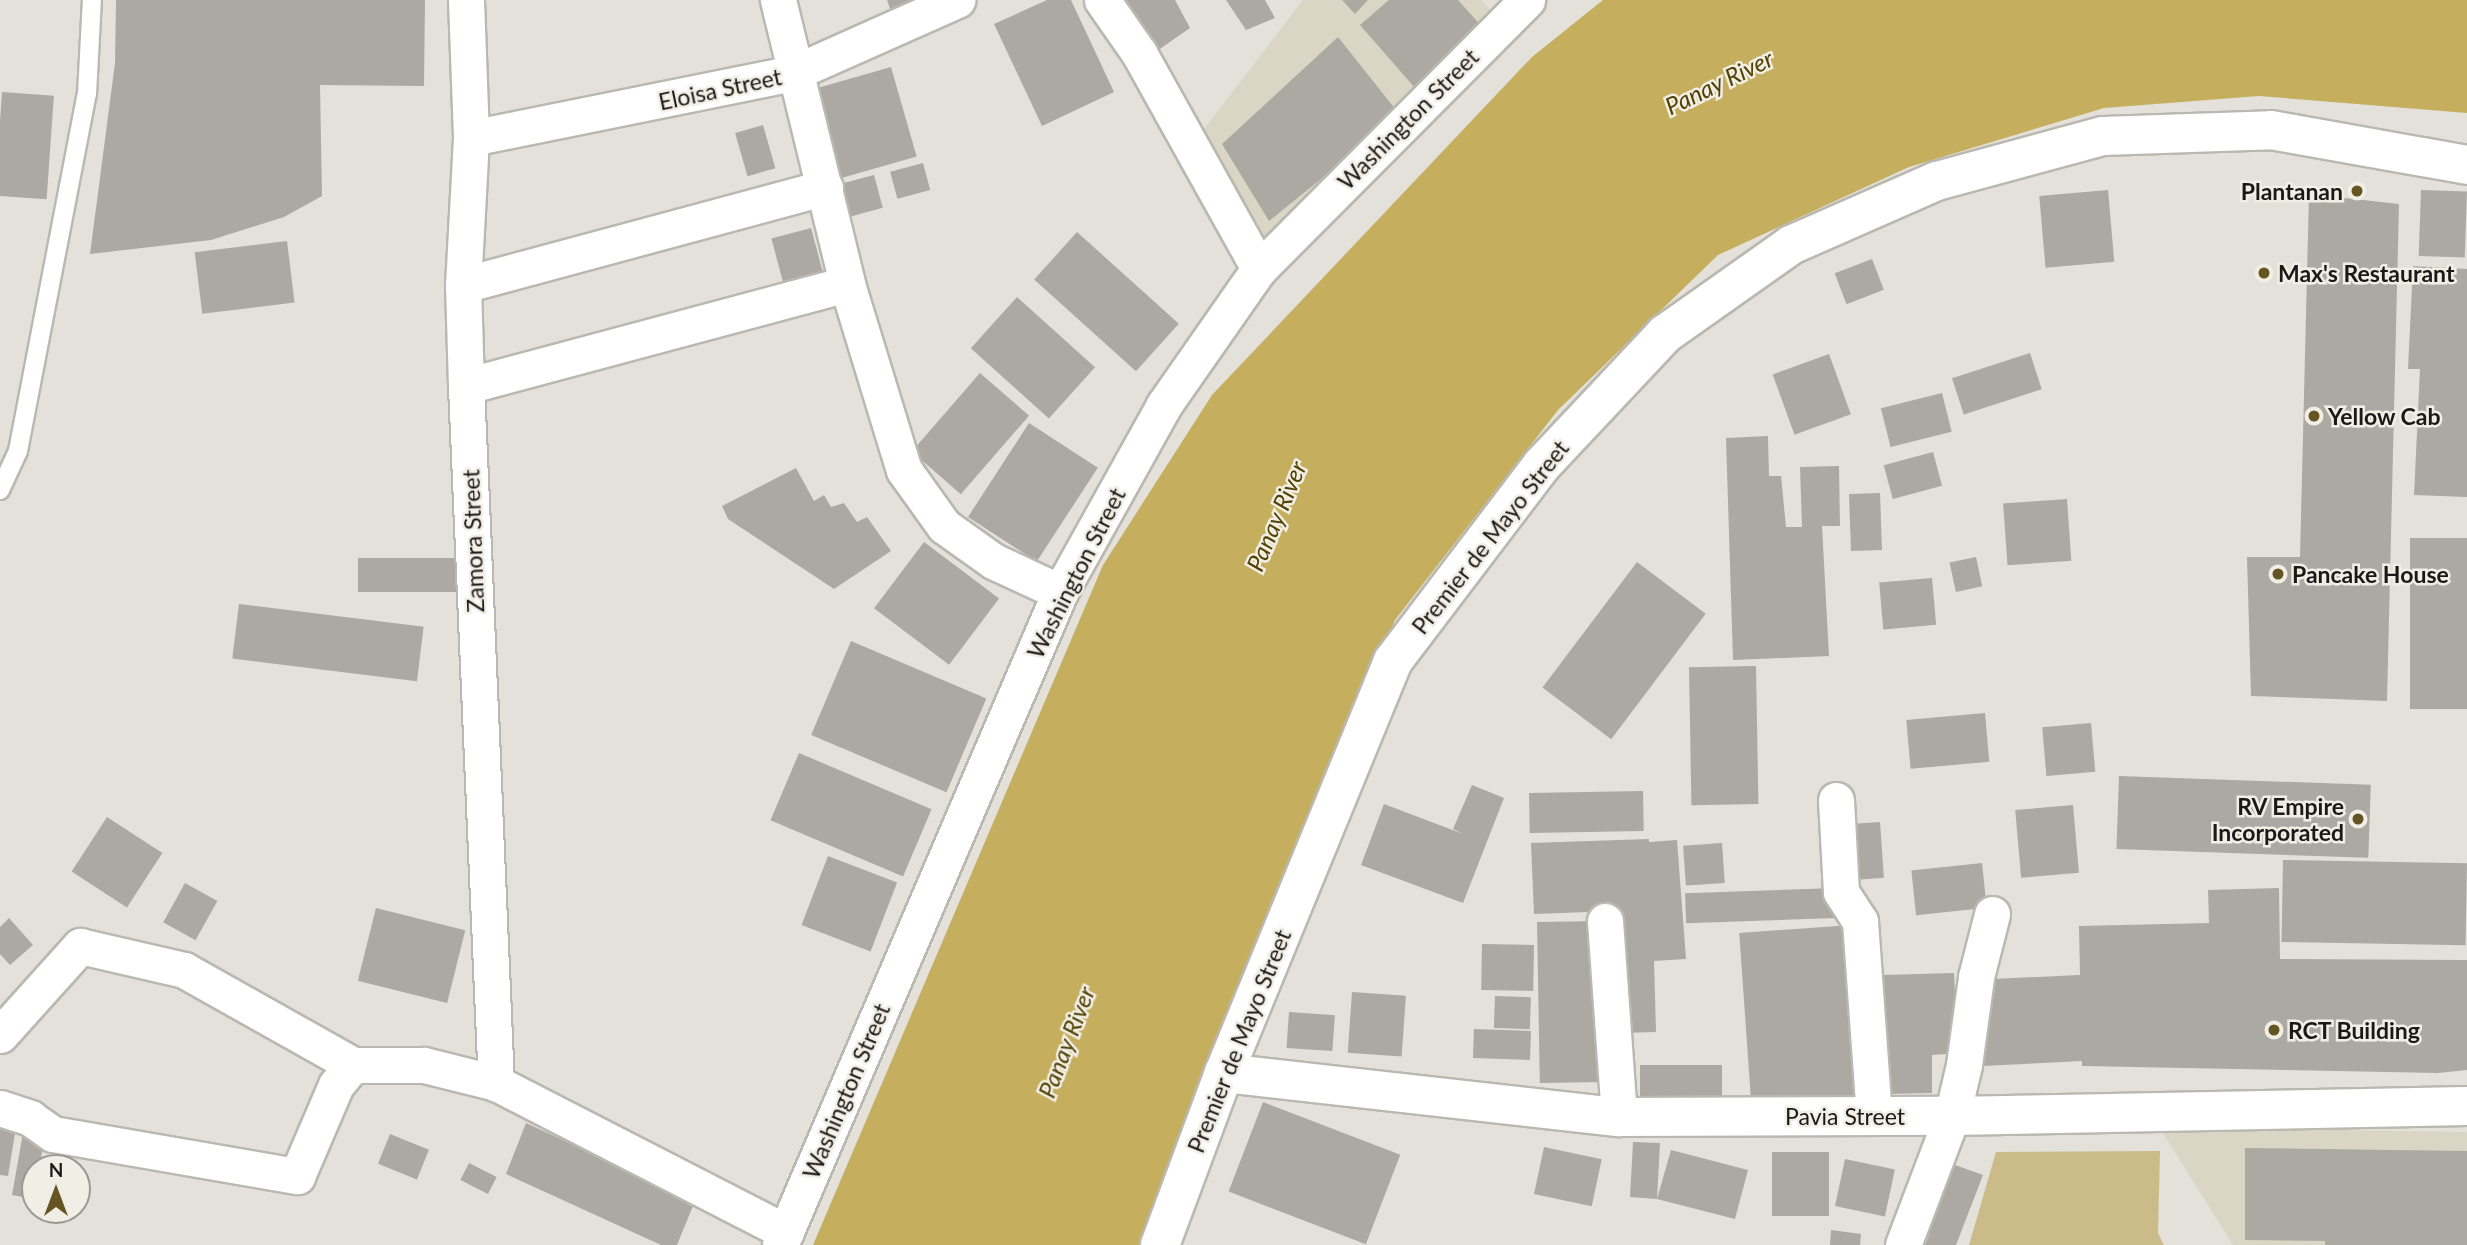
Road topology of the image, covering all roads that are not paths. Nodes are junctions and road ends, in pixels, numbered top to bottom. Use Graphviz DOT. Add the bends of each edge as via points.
graph roads {
  1 [pos="92,0"];
  2 [pos="466,0"];
  3 [pos="778,0"];
  4 [pos="957,0"];
  5 [pos="1102,0"];
  6 [pos="1527,0"];
  7 [pos="793,74"];
  8 [pos="471,138"];
  9 [pos="2467,165"];
  10 [pos="825,187"];
  11 [pos="1259,269"];
  12 [pos="847,284"];
  13 [pos="463,285"];
  14 [pos="466,386"];
  15 [pos="0,490"];
  16 [pos="1060,592"];
  17 [pos="1836,800"];
  18 [pos="1992,914"];
  19 [pos="1605,921"];
  20 [pos="0,1035"];
  21 [pos="353,1065"];
  22 [pos="1224,1073"];
  23 [pos="496,1083"];
  24 [pos="2467,1106"];
  25 [pos="0,1108"];
  26 [pos="1874,1116"];
  27 [pos="1952,1116"];
  28 [pos="1619,1117"];
  29 [pos="783,1238"];
  30 [pos="1160,1245"];
  31 [pos="1903,1245"];
  1 -- 15 [label="lane" via="85,107 18,451"];
  2 -- 8 [label="street, Zamora Street"];
  3 -- 7 [label="street"];
  4 -- 7 [label="street, Eloisa Street"];
  5 -- 11 [label="street" via="1139,53"];
  6 -- 11 [label="street, Washington Street"];
  7 -- 8 [label="street, Eloisa Street"];
  7 -- 10 [label="street"];
  8 -- 13 [label="street, Zamora Street"];
  9 -- 22 [label="main road, Premier de Mayo Street" via="2271,130 2102,136 1937,181 1791,245 1665,334 1542,465 1393,661"];
  10 -- 12 [label="street"];
  10 -- 13 [label="street"];
  11 -- 16 [label="street, Washington Street" via="1164,405"];
  12 -- 14 [label="street"];
  12 -- 16 [label="street" via="904,470 944,526 993,561"];
  13 -- 14 [label="street, Zamora Street"];
  14 -- 23 [label="street, Zamora Street"];
  16 -- 29 [label="street, Washington Street"];
  17 -- 26 [label="street" via="1841,892 1860,921"];
  18 -- 27 [label="street"];
  19 -- 28 [label="street"];
  20 -- 21 [label="street" via="80,946 184,970"];
  21 -- 23 [label="street" via="424,1065"];
  21 -- 25 [label="street" via="336,1085 297,1176 53,1134 30,1118"];
  22 -- 28 [label="main road, Pavia Street"];
  22 -- 30 [label="main road, Premier de Mayo Street"];
  23 -- 29 [label="street"];
  24 -- 27 [label="main road, Pavia Street"];
  26 -- 27 [label="main road, Pavia Street"];
  26 -- 28 [label="main road, Pavia Street"];
  27 -- 31 [label="street"];
}
